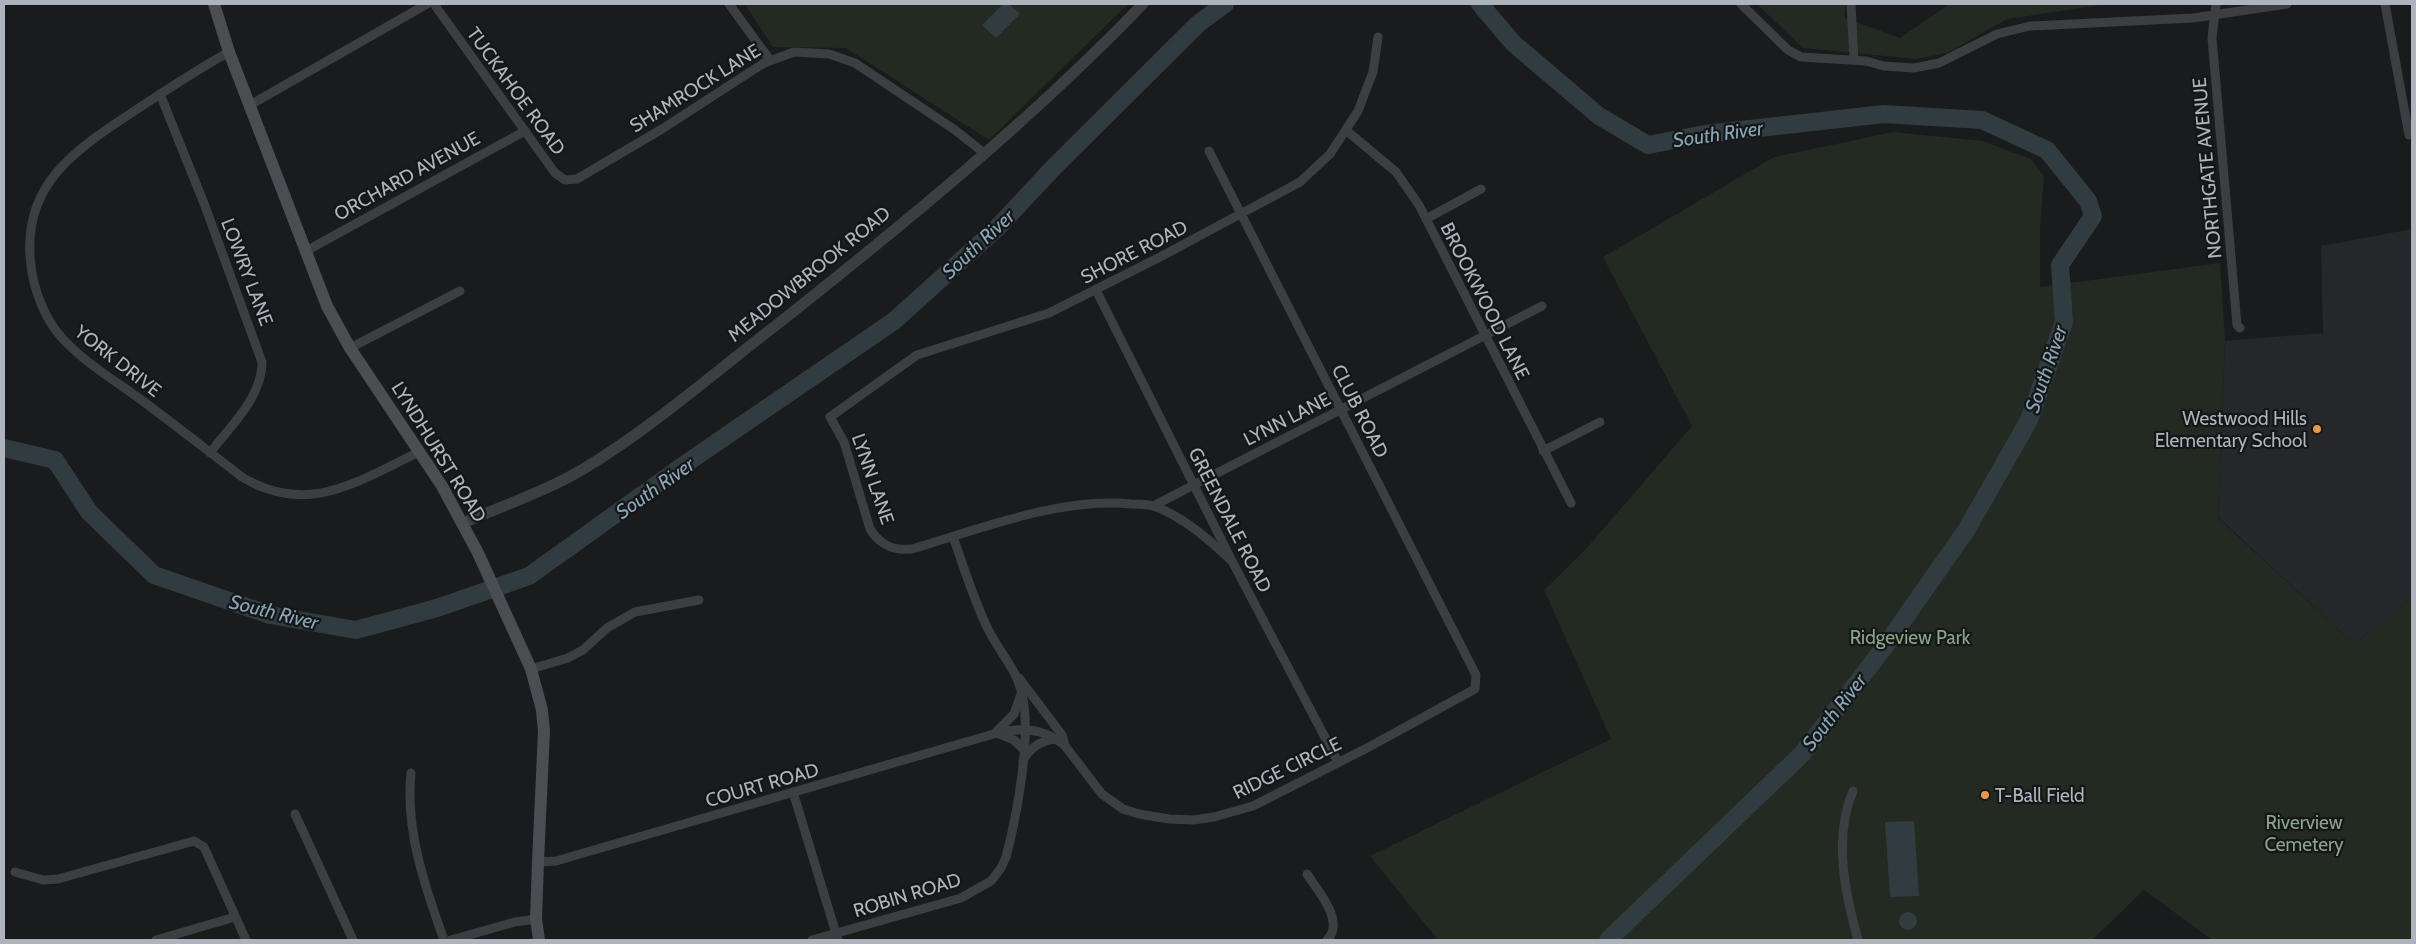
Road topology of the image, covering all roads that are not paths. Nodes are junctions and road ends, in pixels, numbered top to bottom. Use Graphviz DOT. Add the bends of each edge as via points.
graph roads {
  1 [pos="214,4"];
  2 [pos="427,4"];
  3 [pos="434,4"];
  4 [pos="729,4"];
  5 [pos="1143,4"];
  6 [pos="1741,4"];
  7 [pos="1851,4"];
  8 [pos="2216,4"];
  9 [pos="2287,4"];
  10 [pos="2385,4"];
  11 [pos="2216,15"];
  12 [pos="1378,37"];
  13 [pos="229,52"];
  14 [pos="770,60"];
  15 [pos="1854,60"];
  16 [pos="160,94"];
  17 [pos="250,105"];
  18 [pos="525,131"];
  19 [pos="1347,131"];
  20 [pos="2409,135"];
  21 [pos="1208,151"];
  22 [pos="984,153"];
  23 [pos="581,176"];
  24 [pos="1480,190"];
  25 [pos="1241,215"];
  26 [pos="1426,219"];
  27 [pos="306,251"];
  28 [pos="1096,290"];
  29 [pos="460,291"];
  30 [pos="1542,306"];
  31 [pos="2240,328"];
  32 [pos="1485,335"];
  33 [pos="350,348"];
  34 [pos="1341,409"];
  35 [pos="830,417"];
  36 [pos="1600,422"];
  37 [pos="1543,451"];
  38 [pos="419,452"];
  39 [pos="210,453"];
  40 [pos="1193,485"];
  41 [pos="1571,503"];
  42 [pos="1153,506"];
  43 [pos="463,523"];
  44 [pos="954,537"];
  45 [pos="1232,561"];
  46 [pos="699,600"];
  47 [pos="531,669"];
  48 [pos="1015,674"];
  49 [pos="1476,686"];
  50 [pos="1022,692"];
  51 [pos="1024,730"];
  52 [pos="995,733"];
  53 [pos="1057,739"];
  54 [pos="1065,746"];
  55 [pos="1023,749"];
  56 [pos="1338,762"];
  57 [pos="1022,764"];
  58 [pos="411,772"];
  59 [pos="1853,791"];
  60 [pos="793,792"];
  61 [pos="295,814"];
  62 [pos="538,862"];
  63 [pos="15,872"];
  64 [pos="1306,874"];
  65 [pos="235,917"];
  66 [pos="536,919"];
  67 [pos="837,937"];
  68 [pos="156,940"];
  69 [pos="246,940"];
  70 [pos="353,940"];
  71 [pos="444,940"];
  72 [pos="451,940"];
  73 [pos="539,940"];
  74 [pos="812,940"];
  75 [pos="1327,940"];
  76 [pos="1858,940"];
  1 -- 13 [label="main road, LYNDHURST ROAD"];
  2 -- 17 [label="street"];
  3 -- 18 [label="street, TUCKAHOE ROAD"];
  4 -- 14 [label="street"];
  5 -- 22 [label="street, MEADOWBROOK ROAD" via="1078,71"];
  6 -- 15 [label="street" via="1788,50 1801,58"];
  7 -- 15 [label="street"];
  8 -- 11 [label="street, NORTHGATE AVENUE"];
  9 -- 11 [label="street"];
  10 -- 20 [label="street"];
  11 -- 15 [label="street" via="2021,28 1977,42 1945,61 1921,67 1897,68"];
  11 -- 31 [label="street, NORTHGATE AVENUE" via="2212,38 2237,325"];
  12 -- 19 [label="street, SHORE ROAD" via="1373,72"];
  13 -- 16 [label="street, YORK DRIVE"];
  13 -- 17 [label="main road, LYNDHURST ROAD"];
  14 -- 22 [label="street, SHAMROCK LANE" via="807,52 842,57 940,120"];
  14 -- 23 [label="street, SHAMROCK LANE"];
  16 -- 39 [label="street, LOWRY LANE" via="262,362 262,375 256,392"];
  16 -- 39 [label="street, YORK DRIVE" via="86,143 61,165 49,182 32,221 32,275 44,309 62,338"];
  17 -- 27 [label="main road, LYNDHURST ROAD"];
  18 -- 23 [label="street, TUCKAHOE ROAD" via="560,177 570,180"];
  18 -- 27 [label="street, ORCHARD AVENUE"];
  19 -- 25 [label="street, SHORE ROAD" via="1330,154 1300,182"];
  19 -- 26 [label="street, BROOKWOOD LANE" via="1396,172"];
  21 -- 25 [label="street, CLUB ROAD"];
  22 -- 43 [label="street, MEADOWBROOK ROAD" via="824,287 642,430 558,483"];
  24 -- 26 [label="street"];
  25 -- 28 [label="street, SHORE ROAD"];
  25 -- 34 [label="street, CLUB ROAD"];
  26 -- 32 [label="street, BROOKWOOD LANE"];
  27 -- 33 [label="main road, LYNDHURST ROAD" via="327,306"];
  28 -- 35 [label="street, SHORE ROAD" via="1022,323 917,355"];
  28 -- 40 [label="street, GREENDALE ROAD"];
  29 -- 33 [label="street"];
  30 -- 32 [label="street, LYNN LANE"];
  32 -- 34 [label="street, LYNN LANE"];
  32 -- 37 [label="street, BROOKWOOD LANE"];
  33 -- 38 [label="main road, LYNDHURST ROAD"];
  34 -- 40 [label="street, LYNN LANE"];
  34 -- 49 [label="street, CLUB ROAD" via="1476,676"];
  35 -- 44 [label="street, LYNN LANE" via="844,442 870,529 880,542 896,550 906,550"];
  36 -- 37 [label="street"];
  37 -- 41 [label="street, BROOKWOOD LANE"];
  38 -- 39 [label="street, YORK DRIVE" via="337,490 294,496 269,492 254,485"];
  38 -- 43 [label="main road, LYNDHURST ROAD"];
  40 -- 42 [label="street, LYNN LANE"];
  40 -- 45 [label="street, GREENDALE ROAD"];
  42 -- 44 [label="street, LYNN LANE" via="1105,501 1078,504"];
  42 -- 45 [label="street, LYNN LANE" via="1204,536"];
  43 -- 47 [label="main road, LYNDHURST ROAD"];
  44 -- 48 [label="street, RIDGE CIRCLE" via="987,627"];
  45 -- 56 [label="street, GREENDALE ROAD"];
  46 -- 47 [label="street" via="635,612 607,628 583,650"];
  47 -- 62 [label="main road, LYNDHURST ROAD" via="544,731"];
  48 -- 50 [label="street, RIDGE CIRCLE"];
  48 -- 54 [label="street, RIDGE CIRCLE" via="1031,690 1062,735"];
  49 -- 56 [label="street, RIDGE CIRCLE" via="1471,693"];
  50 -- 51 [label="street, RIDGE CIRCLE"];
  50 -- 52 [label="street, COURT ROAD" via="1014,714"];
  51 -- 52 [label="street, COURT ROAD"];
  51 -- 53 [label="street, RIDGE CIRCLE" via="1039,731"];
  51 -- 55 [label="street, ROBIN ROAD"];
  52 -- 55 [label="street" via="1014,740"];
  52 -- 60 [label="street, COURT ROAD"];
  53 -- 54 [label="street, RIDGE CIRCLE"];
  53 -- 57 [label="street" via="1037,744"];
  54 -- 56 [label="street, RIDGE CIRCLE" via="1108,800 1130,812 1169,819 1193,820 1253,806"];
  55 -- 57 [label="street, ROBIN ROAD"];
  57 -- 67 [label="street, ROBIN ROAD" via="1006,857 991,881 961,898"];
  58 -- 71 [label="street" via="411,825"];
  59 -- 76 [label="street" via="1846,806 1843,860"];
  60 -- 62 [label="street, COURT ROAD" via="556,861"];
  60 -- 67 [label="street"];
  61 -- 70 [label="street"];
  62 -- 66 [label="main road, LYNDHURST ROAD"];
  63 -- 65 [label="street" via="43,880 58,879 194,841 204,847"];
  64 -- 75 [label="street" via="1332,914 1333,928"];
  65 -- 68 [label="street"];
  65 -- 69 [label="street"];
  66 -- 72 [label="street"];
  66 -- 73 [label="main road, LYNDHURST ROAD"];
  67 -- 74 [label="street, ROBIN ROAD"];
}
